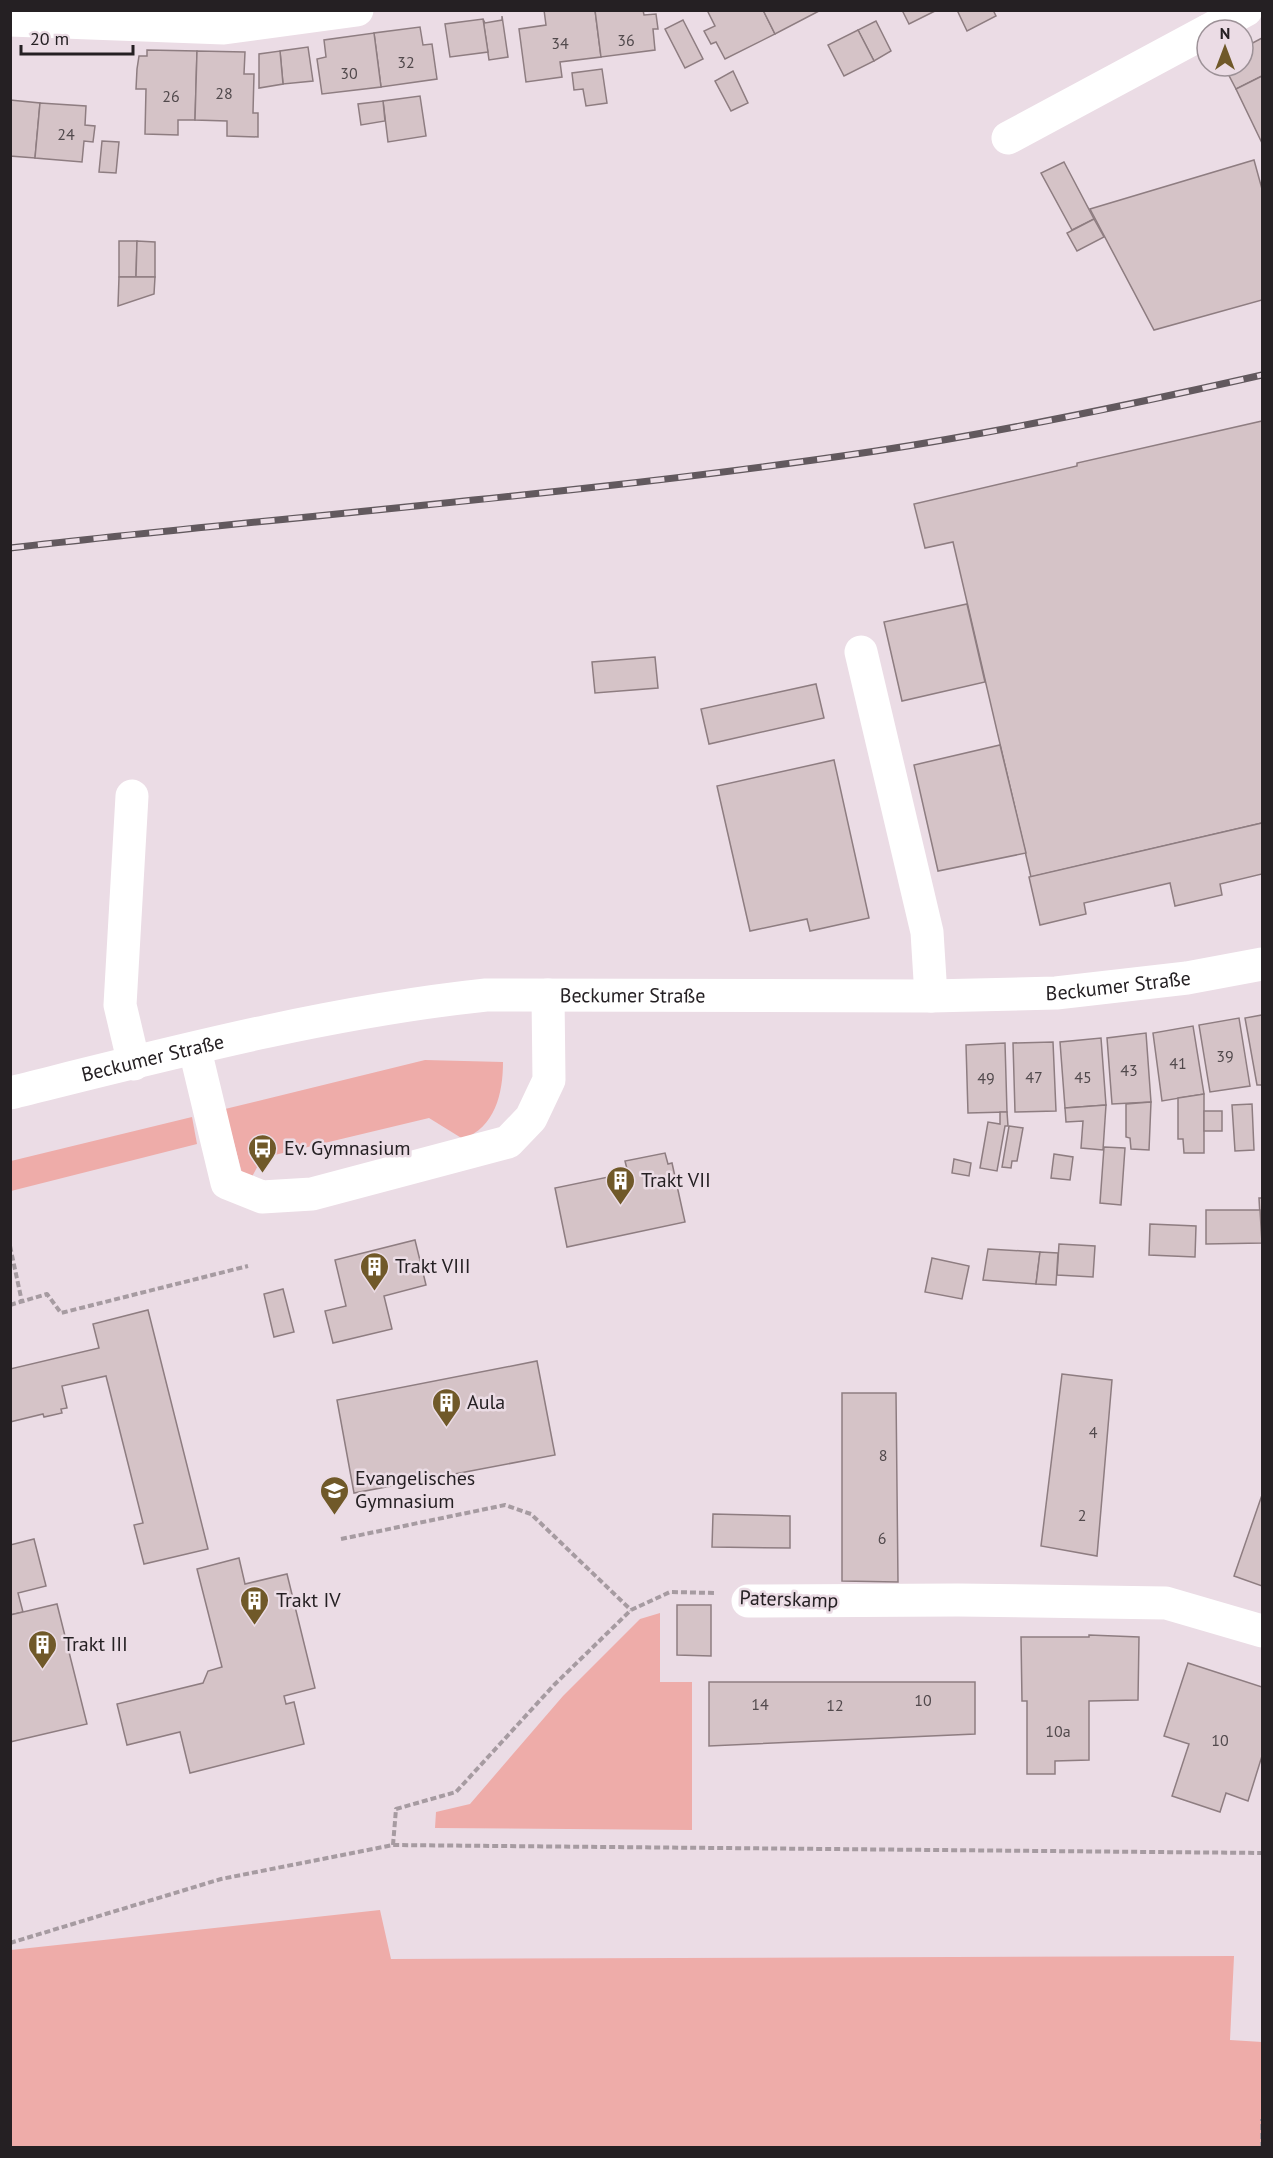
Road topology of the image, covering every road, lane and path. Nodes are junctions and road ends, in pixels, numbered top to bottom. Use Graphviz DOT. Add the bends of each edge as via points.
graph roads {
  1 [pos="357,10"];
  2 [pos="1246,10"];
  3 [pos="1231,18"];
  4 [pos="10,20"];
  5 [pos="1195,37"];
  6 [pos="1008,138"];
  7 [pos="861,652"];
  8 [pos="132,796"];
  9 [pos="1263,964"];
  10 [pos="548,995"];
  11 [pos="931,996"];
  12 [pos="195,1050"];
  13 [pos="134,1064"];
  14 [pos="10,1094"];
  15 [pos="10,1246"];
  16 [pos="12,1258"];
  17 [pos="248,1266"];
  18 [pos="22,1302"];
  19 [pos="10,1305"];
  20 [pos="341,1539"];
  21 [pos="748,1601"];
  22 [pos="631,1610"];
  23 [pos="1263,1631"];
  24 [pos="393,1845"];
  25 [pos="1263,1853"];
  26 [pos="10,1943"];
  27 [pos="1263,2120"];
  28 [pos="1262,2148"];
  1 -- 4 [label="main road" via="224,28"];
  2 -- 3 [label="main road"];
  5 -- 6 [label="main road"];
  7 -- 11 [label="main road" via="927,932"];
  8 -- 13 [label="main road" via="120,1005"];
  9 -- 11 [label="main road, Beckumer Straße" via="1187,978 1056,993"];
  10 -- 11 [label="main road, Beckumer Straße"];
  10 -- 12 [label="main road, Beckumer Straße" via="486,995 431,1001"];
  10 -- 12 [label="main road" via="549,1080 531,1118 508,1142 312,1194 262,1197 227,1183"];
  12 -- 13 [label="main road, Beckumer Straße"];
  13 -- 14 [label="main road, Beckumer Straße"];
  15 -- 16 [label="path"];
  16 -- 18 [label="path"];
  17 -- 18 [label="path" via="61,1313 47,1294"];
  18 -- 19 [label="path"];
  20 -- 22 [label="path" via="505,1506 531,1514"];
  21 -- 22 [label="path, Paterskamp" via="707,1591 670,1592"];
  21 -- 23 [label="main road, Paterskamp" via="958,1599 1166,1603"];
  22 -- 24 [label="path, Paterskamp" via="554,1685 456,1792 396,1809"];
  24 -- 25 [label="path"];
  24 -- 26 [label="path" via="221,1879"];
  27 -- 28 [label="path"];
}
